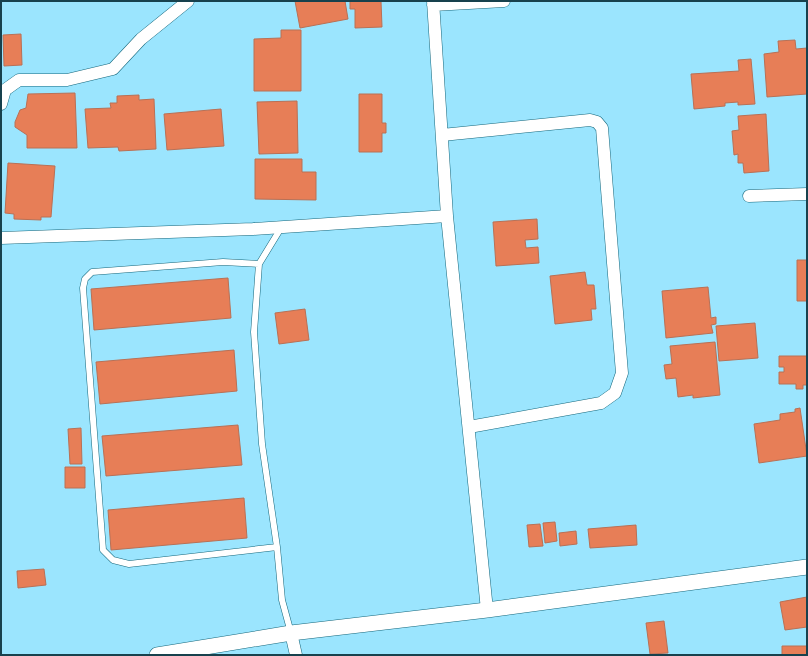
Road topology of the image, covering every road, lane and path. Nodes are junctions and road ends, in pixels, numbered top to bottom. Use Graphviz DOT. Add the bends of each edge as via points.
graph roads {
  1 [pos="188,1"];
  2 [pos="504,1"];
  3 [pos="433,3"];
  4 [pos="1,104"];
  5 [pos="442,135"];
  6 [pos="807,194"];
  7 [pos="749,196"];
  8 [pos="447,216"];
  9 [pos="281,227"];
  10 [pos="1,238"];
  11 [pos="259,264"];
  12 [pos="469,427"];
  13 [pos="276,547"];
  14 [pos="807,567"];
  15 [pos="487,610"];
  16 [pos="291,633"];
  17 [pos="157,655"];
  18 [pos="296,655"];
  1 -- 4 [label="street" via="141,38 113,69 68,80 19,80 5,90"];
  2 -- 3 [label="street"];
  3 -- 5 [label="street"];
  5 -- 8 [label="street"];
  5 -- 12 [label="street" via="590,120 597,122 602,128 622,366 615,393 601,403"];
  6 -- 7 [label="street"];
  8 -- 9 [label="street"];
  8 -- 12 [label="street"];
  9 -- 10 [label="street"];
  9 -- 11 [label="lane"];
  11 -- 13 [label="lane" via="254,332 257,391"];
  11 -- 13 [label="lane" via="223,262 92,272 84,279 83,288 103,550 113,560 129,564"];
  12 -- 15 [label="street"];
  13 -- 16 [label="lane" via="282,600"];
  14 -- 15 [label="street"];
  15 -- 16 [label="street"];
  16 -- 17 [label="street"];
  16 -- 18 [label="street"];
}
